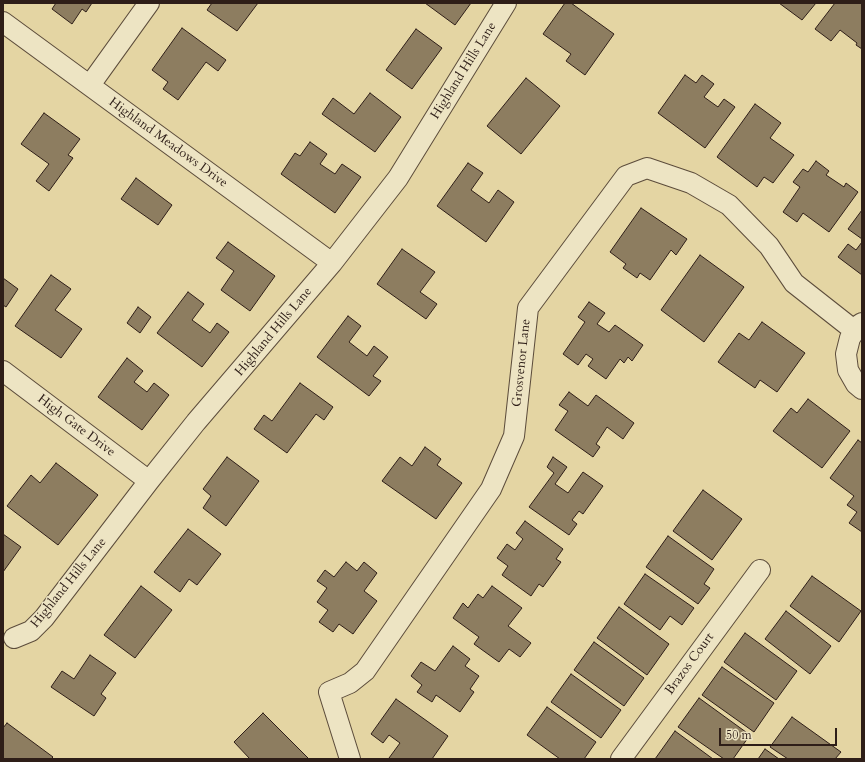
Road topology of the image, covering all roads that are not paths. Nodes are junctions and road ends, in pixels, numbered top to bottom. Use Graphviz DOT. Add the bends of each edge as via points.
graph roads {
  1 [pos="149,3"];
  2 [pos="506,3"];
  3 [pos="3,22"];
  4 [pos="90,85"];
  5 [pos="332,263"];
  6 [pos="858,327"];
  7 [pos="3,371"];
  8 [pos="862,389"];
  9 [pos="149,481"];
  10 [pos="760,570"];
  11 [pos="14,638"];
  12 [pos="350,759"];
  13 [pos="621,759"];
  1 -- 4 [label="street"];
  2 -- 5 [label="street, Highland Hills Lane" via="398,178"];
  3 -- 4 [label="street, Highland Meadows Drive"];
  4 -- 5 [label="street, Highland Meadows Drive"];
  5 -- 9 [label="street, Highland Hills Lane"];
  6 -- 8 [label="street" via="850,338 846,354 848,370"];
  6 -- 12 [label="street, Grosvenor Lane" via="794,283 769,246 730,205 691,182 647,168 626,176 528,308 514,436 492,489 365,671 350,683 329,692"];
  7 -- 9 [label="street, High Gate Drive"];
  9 -- 11 [label="street, Highland Hills Lane" via="44,618 31,631"];
  10 -- 13 [label="street, Brazos Court"];
}
